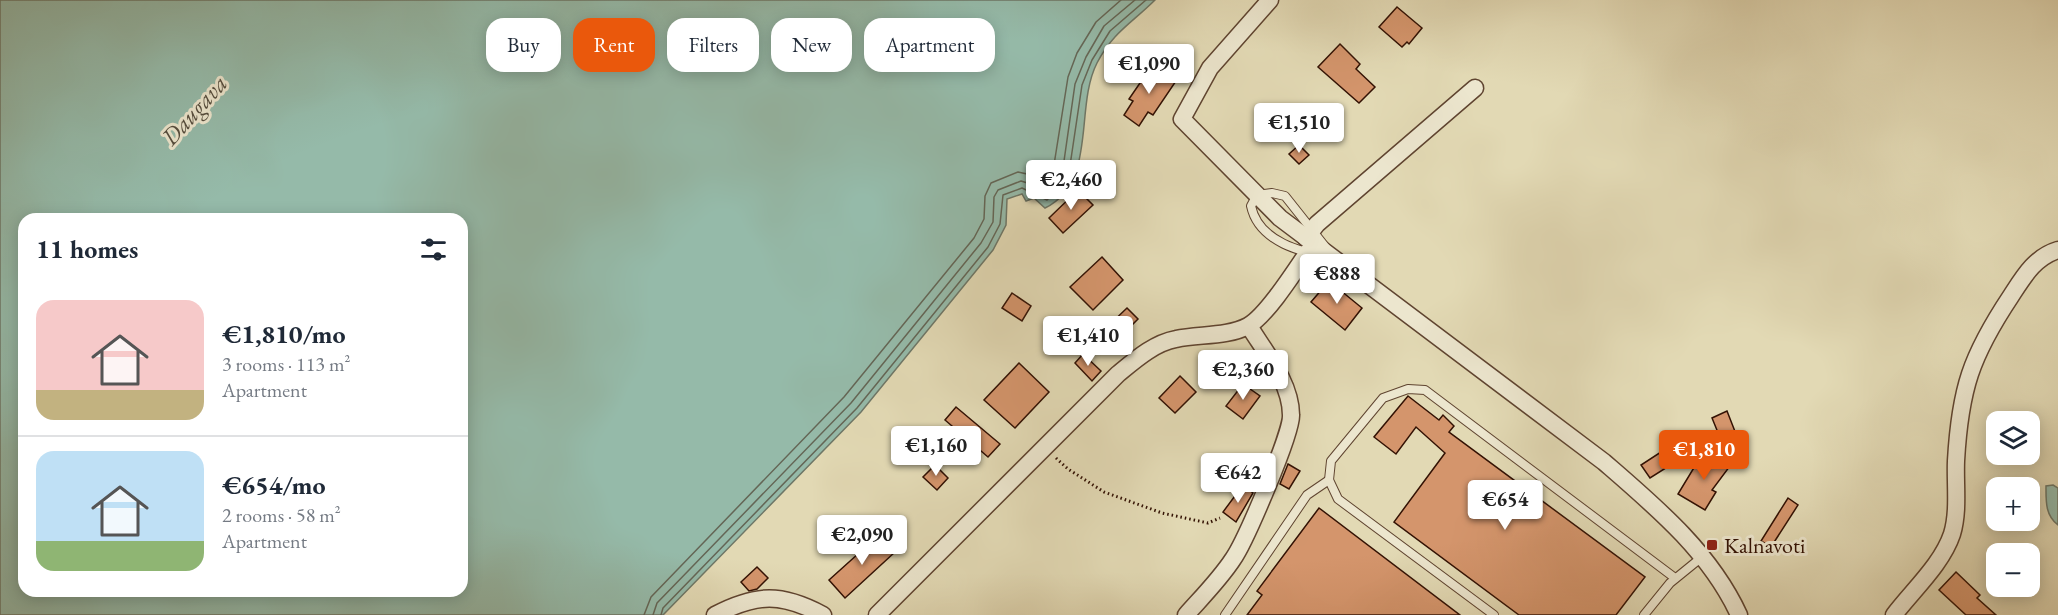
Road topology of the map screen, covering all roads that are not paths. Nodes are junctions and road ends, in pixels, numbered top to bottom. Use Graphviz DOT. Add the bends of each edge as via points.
graph roads {
  1 [pos="1270,0"];
  2 [pos="1475,88"];
  3 [pos="1310,241"];
  4 [pos="2058,250"];
  5 [pos="1249,326"];
  6 [pos="1329,480"];
  7 [pos="1702,557"];
  8 [pos="1675,578"];
  9 [pos="716,615"];
  10 [pos="823,615"];
  11 [pos="877,615"];
  12 [pos="1186,615"];
  13 [pos="1225,615"];
  14 [pos="1494,615"];
  15 [pos="1644,615"];
  16 [pos="1739,615"];
  17 [pos="1894,615"];
  1 -- 3 [label="street" via="1210,68 1182,118 1280,218"];
  2 -- 3 [label="street"];
  3 -- 5 [label="street" via="1263,312"];
  3 -- 7 [label="street" via="1604,462 1653,504"];
  4 -- 17 [label="street" via="2044,254 2026,272 1982,343 1968,374 1959,421 1952,534 1943,553"];
  5 -- 11 [label="street" via="1175,339 1138,358"];
  5 -- 12 [label="street" via="1280,376 1292,417 1285,443 1234,558"];
  6 -- 8 [label="lane" via="1331,461 1383,398 1408,389 1425,390"];
  6 -- 13 [label="lane" via="1307,495"];
  6 -- 14 [label="lane" via="1338,499"];
  7 -- 8 [label="lane"];
  7 -- 16 [label="street"];
  8 -- 15 [label="lane"];
  9 -- 10 [label="street" via="734,605 766,597 783,598"];
}
